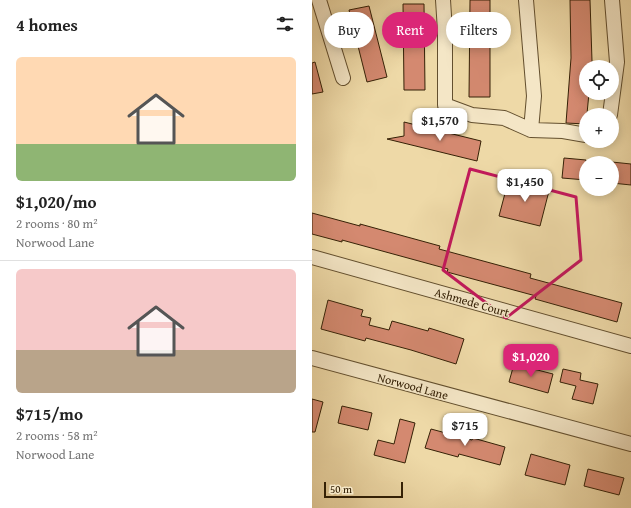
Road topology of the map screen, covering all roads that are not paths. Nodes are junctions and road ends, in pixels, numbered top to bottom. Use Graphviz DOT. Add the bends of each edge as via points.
graph roads {
  1 [pos="319,0"];
  2 [pos="443,0"];
  3 [pos="526,0"];
  4 [pos="612,0"];
  5 [pos="343,78"];
  6 [pos="611,108"];
  7 [pos="531,130"];
  8 [pos="579,134"];
  9 [pos="312,257"];
  10 [pos="631,346"];
  11 [pos="312,358"];
  12 [pos="631,444"];
  1 -- 5 [label="street"];
  2 -- 7 [label="street" via="445,105 472,115 504,118"];
  3 -- 7 [label="street" via="534,96"];
  4 -- 6 [label="street" via="617,62"];
  7 -- 8 [label="street"];
  9 -- 10 [label="street, Ashmede Court"];
  11 -- 12 [label="street, Norwood Lane"];
}
